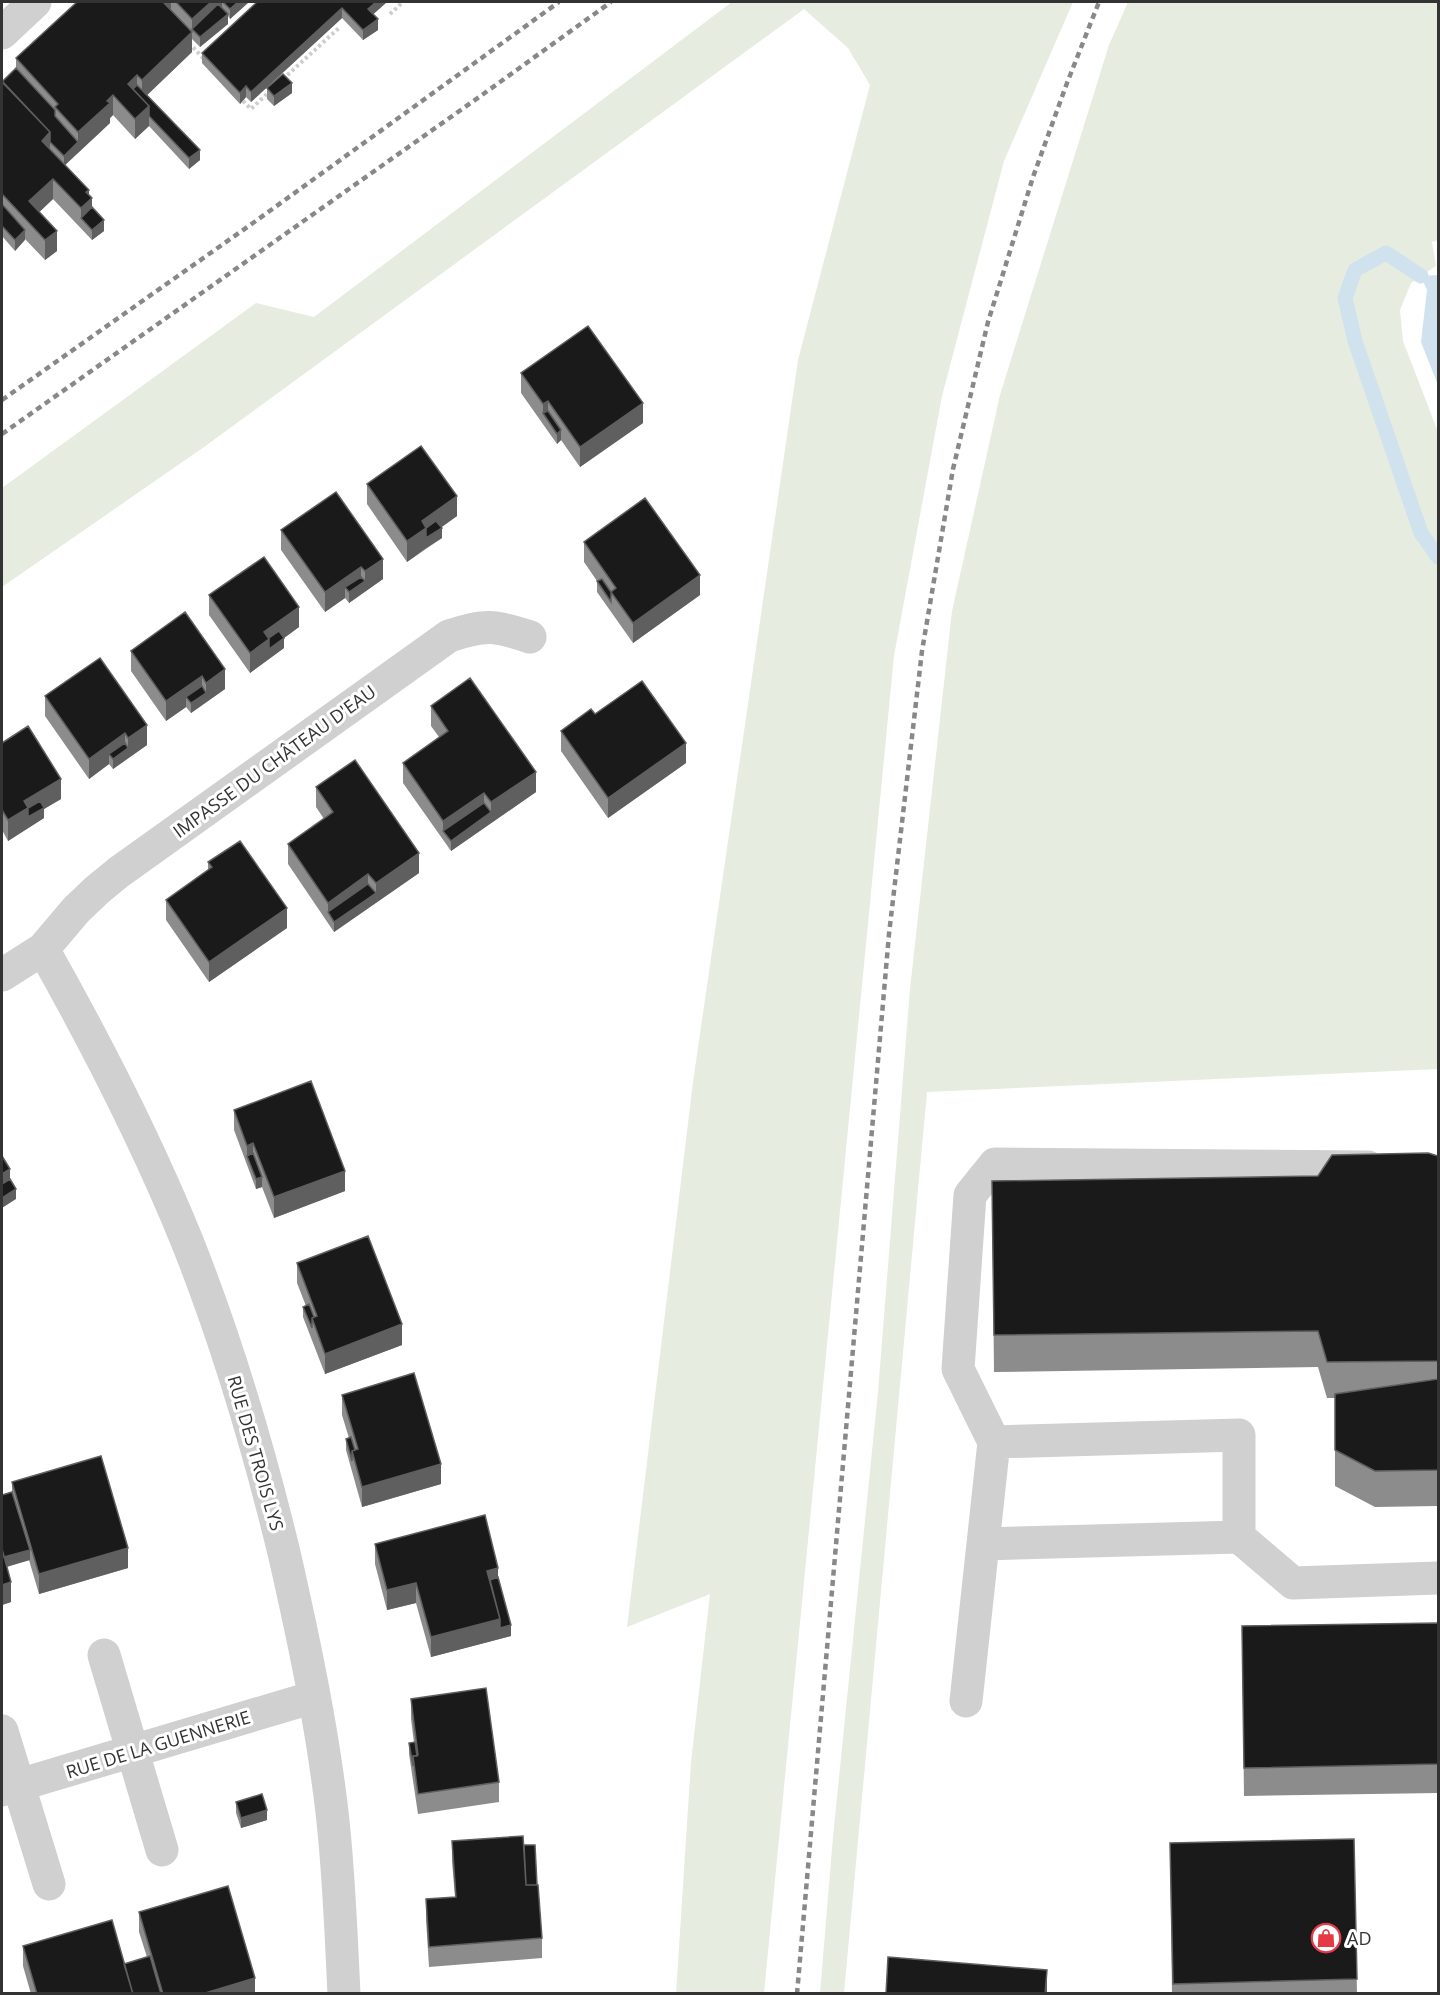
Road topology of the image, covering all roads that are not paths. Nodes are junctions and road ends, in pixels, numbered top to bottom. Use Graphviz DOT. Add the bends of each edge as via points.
graph roads {
  1 [pos="34,2"];
  2 [pos="2,33"];
  3 [pos="530,637"];
  4 [pos="43,949"];
  5 [pos="2,975"];
  6 [pos="1400,1168"];
  7 [pos="994,1442"];
  8 [pos="1239,1537"];
  9 [pos="983,1544"];
  10 [pos="1438,1578"];
  11 [pos="104,1655"];
  12 [pos="314,1697"];
  13 [pos="966,1701"];
  14 [pos="2,1731"];
  15 [pos="132,1751"];
  16 [pos="10,1788"];
  17 [pos="162,1850"];
  18 [pos="49,1884"];
  19 [pos="344,1994"];
  1 -- 2 [label="street"];
  3 -- 4 [label="street, IMPASSE DU CHÂTEAU D'EAU" via="501,628 477,627 449,636 119,872 83,903"];
  4 -- 5 [label="street, IMPASSE DU CHÂTEAU D'EAU"];
  4 -- 12 [label="street, RUE DES TROIS LYS" via="142,1139 187,1242 229,1354 276,1521"];
  6 -- 7 [label="street" via="995,1164 970,1195 958,1370"];
  7 -- 8 [label="street" via="1239,1435"];
  7 -- 9 [label="street"];
  8 -- 9 [label="street"];
  8 -- 10 [label="street" via="1293,1583"];
  9 -- 13 [label="street"];
  11 -- 15 [label="street"];
  12 -- 15 [label="street, RUE DE LA GUENNERIE"];
  12 -- 19 [label="street, RUE DES TROIS LYS" via="332,1814"];
  14 -- 16 [label="street"];
  15 -- 16 [label="street, RUE DE LA GUENNERIE"];
  15 -- 17 [label="street"];
  16 -- 18 [label="street"];
}
